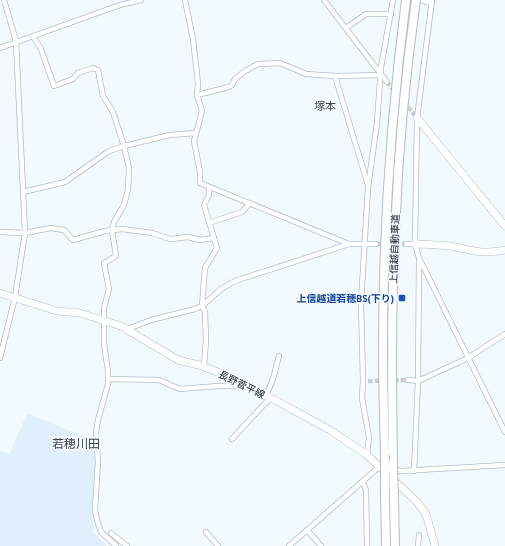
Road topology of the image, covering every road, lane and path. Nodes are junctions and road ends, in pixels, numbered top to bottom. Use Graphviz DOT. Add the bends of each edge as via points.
graph roads {
  1 [pos="4,0"];
  2 [pos="141,0"];
  3 [pos="185,0"];
  4 [pos="324,0"];
  5 [pos="393,0"];
  6 [pos="406,0"];
  7 [pos="420,1"];
  8 [pos="432,1"];
  9 [pos="391,14"];
  10 [pos="346,28"];
  11 [pos="32,36"];
  12 [pos="16,42"];
  13 [pos="0,48"];
  14 [pos="381,75"];
  15 [pos="335,76"];
  16 [pos="388,82"];
  17 [pos="197,95"];
  18 [pos="417,118"];
  19 [pos="196,133"];
  20 [pos="124,146"];
  21 [pos="209,187"];
  22 [pos="368,187"];
  23 [pos="23,192"];
  24 [pos="250,203"];
  25 [pos="209,223"];
  26 [pos="505,226"];
  27 [pos="112,230"];
  28 [pos="0,232"];
  29 [pos="25,233"];
  30 [pos="214,238"];
  31 [pos="349,244"];
  32 [pos="376,244"];
  33 [pos="406,244"];
  34 [pos="415,244"];
  35 [pos="366,245"];
  36 [pos="505,250"];
  37 [pos="418,258"];
  38 [pos="0,293"];
  39 [pos="15,298"];
  40 [pos="202,306"];
  41 [pos="105,320"];
  42 [pos="128,329"];
  43 [pos="505,334"];
  44 [pos="279,356"];
  45 [pos="0,358"];
  46 [pos="468,358"];
  47 [pos="204,366"];
  48 [pos="108,379"];
  49 [pos="408,380"];
  50 [pos="418,381"];
  51 [pos="248,386"];
  52 [pos="268,397"];
  53 [pos="505,432"];
  54 [pos="232,439"];
  55 [pos="367,455"];
  56 [pos="505,465"];
  57 [pos="380,466"];
  58 [pos="414,470"];
  59 [pos="363,482"];
  60 [pos="307,530"];
  61 [pos="206,532"];
  62 [pos="111,533"];
  63 [pos="419,534"];
  64 [pos="116,546"];
  65 [pos="127,546"];
  66 [pos="218,546"];
  67 [pos="289,546"];
  68 [pos="321,546"];
  69 [pos="367,546"];
  70 [pos="386,546"];
  71 [pos="395,546"];
  72 [pos="418,546"];
  73 [pos="435,546"];
  1 -- 12 [label="street"];
  2 -- 11 [label="street"];
  3 -- 17 [label="street" via="193,39"];
  4 -- 10 [label="street"];
  5 -- 9 [label="street"];
  6 -- 70 [label="highway, 上信越自動車道, bridge" via="386,219 383,349"];
  7 -- 8 [label="street"];
  7 -- 71 [label="highway, 上信越自動車道, bridge" via="403,106 395,220"];
  8 -- 18 [label="street"];
  9 -- 10 [label="street" via="366,14"];
  9 -- 14 [label="street"];
  10 -- 14 [label="street"];
  11 -- 12 [label="street"];
  11 -- 20 [label="street" via="41,49 54,86 73,79 78,73 92,68 98,70 103,96 113,112"];
  12 -- 13 [label="street"];
  12 -- 23 [label="street"];
  14 -- 15 [label="street"];
  14 -- 16 [label="street"];
  14 -- 22 [label="street"];
  15 -- 17 [label="street" via="306,74 280,63 258,64 245,71 229,87"];
  15 -- 22 [label="street"];
  17 -- 19 [label="street" via="202,111"];
  18 -- 26 [label="main road"];
  18 -- 34 [label="street"];
  19 -- 20 [label="street" via="170,135"];
  19 -- 21 [label="street" via="194,141 200,182"];
  20 -- 23 [label="street" via="109,151 65,182"];
  20 -- 27 [label="street" via="129,168 128,190"];
  21 -- 24 [label="street"];
  21 -- 25 [label="street" via="209,195 204,205"];
  22 -- 35 [label="street"];
  23 -- 29 [label="street"];
  24 -- 25 [label="street" via="242,212"];
  24 -- 31 [label="street"];
  25 -- 30 [label="street"];
  27 -- 29 [label="street" via="73,240 64,230 51,228"];
  27 -- 30 [label="street" via="152,233 170,239"];
  27 -- 41 [label="street" via="116,256 104,263 109,289 104,308"];
  28 -- 29 [label="street"];
  29 -- 39 [label="street"];
  30 -- 40 [label="street" via="217,248 205,268"];
  31 -- 35 [label="street"];
  31 -- 40 [label="street" via="235,281 221,289"];
  32 -- 35 [label="street"];
  33 -- 34 [label="street"];
  34 -- 36 [label="main road" via="492,253"];
  34 -- 37 [label="street"];
  35 -- 55 [label="street" via="361,303 366,381 362,398 369,437"];
  37 -- 46 [label="street"];
  37 -- 50 [label="street"];
  38 -- 39 [label="main road, 長野菅平線"];
  39 -- 41 [label="main road, 長野菅平線" via="58,311 80,313"];
  39 -- 45 [label="street"];
  40 -- 42 [label="street"];
  40 -- 47 [label="street" via="205,312 206,340"];
  41 -- 42 [label="main road, 長野菅平線"];
  41 -- 48 [label="street" via="104,344"];
  42 -- 47 [label="main road, 長野菅平線" via="178,360"];
  43 -- 46 [label="street"];
  44 -- 52 [label="street"];
  46 -- 50 [label="street"];
  46 -- 53 [label="street"];
  47 -- 51 [label="main road, 長野菅平線"];
  48 -- 51 [label="street" via="159,380 180,389"];
  48 -- 64 [label="street" via="96,432 98,462 95,509 101,532"];
  49 -- 50 [label="street"];
  50 -- 58 [label="street"];
  51 -- 52 [label="main road, 長野菅平線"];
  52 -- 54 [label="street"];
  52 -- 55 [label="main road, 長野菅平線" via="330,430"];
  55 -- 57 [label="main road, 長野菅平線"];
  56 -- 58 [label="street"];
  57 -- 58 [label="street" via="401,471"];
  57 -- 59 [label="street"];
  57 -- 73 [label="main road, 長野菅平線" via="422,508"];
  59 -- 60 [label="street"];
  59 -- 69 [label="street" via="366,490"];
  60 -- 67 [label="street"];
  60 -- 68 [label="street"];
  61 -- 66 [label="street"];
  62 -- 65 [label="street"];
  63 -- 72 [label="street"];
}
